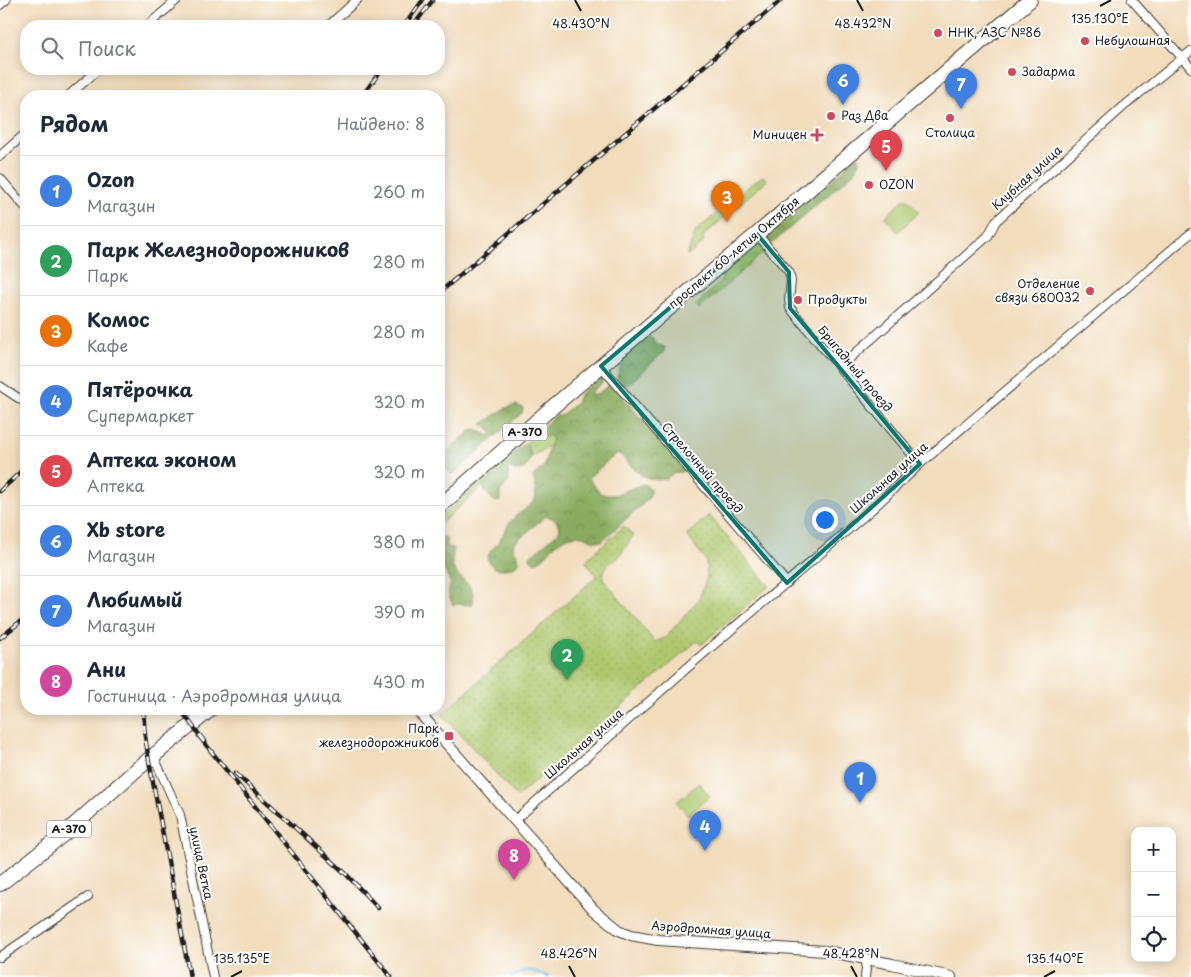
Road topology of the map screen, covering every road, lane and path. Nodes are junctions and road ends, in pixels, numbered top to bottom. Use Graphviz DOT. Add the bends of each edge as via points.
graph roads {
  1 [pos="6,0"];
  2 [pos="177,0"];
  3 [pos="357,0"];
  4 [pos="1030,0"];
  5 [pos="1132,0"];
  6 [pos="0,5"];
  7 [pos="154,20"];
  8 [pos="335,20"];
  9 [pos="1191,51"];
  10 [pos="1182,58"];
  11 [pos="1191,68"];
  12 [pos="92,75"];
  13 [pos="75,90"];
  14 [pos="20,138"];
  15 [pos="0,156"];
  16 [pos="0,178"];
  17 [pos="20,201"];
  18 [pos="1191,232"];
  19 [pos="757,234"];
  20 [pos="601,366"];
  21 [pos="840,367"];
  22 [pos="0,386"];
  23 [pos="20,400"];
  24 [pos="920,464"];
  25 [pos="445,502"];
  26 [pos="786,583"];
  27 [pos="204,715"];
  28 [pos="422,715"];
  29 [pos="154,757"];
  30 [pos="136,770"];
  31 [pos="514,821"];
  32 [pos="0,875"];
  33 [pos="0,884"];
  34 [pos="88,897"];
  35 [pos="0,957"];
  36 [pos="867,959"];
  37 [pos="213,977"];
  38 [pos="865,977"];
  39 [pos="951,977"];
  1 -- 6 [label="street"];
  2 -- 7 [label="street"];
  3 -- 8 [label="street"];
  4 -- 19 [label="highway, проспект 60-летия Октября / А-370"];
  5 -- 10 [label="street"];
  9 -- 10 [label="street, Клубная улица"];
  10 -- 11 [label="street"];
  10 -- 21 [label="street, Клубная улица" via="996,221 988,236"];
  12 -- 13 [label="street"];
  14 -- 15 [label="street"];
  16 -- 17 [label="street"];
  18 -- 24 [label="street, Школьная улица"];
  19 -- 20 [label="highway, проспект 60-летия Октября / А-370"];
  19 -- 21 [label="street, Бригадный проезд" via="789,272 790,308"];
  20 -- 25 [label="highway, проспект 60-летия Октября / А-370"];
  20 -- 26 [label="street, Стрелочный проезд"];
  21 -- 24 [label="street, Бригадный проезд"];
  22 -- 23 [label="street"];
  24 -- 26 [label="street, Школьная улица"];
  26 -- 31 [label="street, Школьная улица"];
  27 -- 29 [label="highway, А-370"];
  28 -- 31 [label="street, Аэродромная улица"];
  29 -- 30 [label="highway, А-370"];
  29 -- 37 [label="street, улица Ветка" via="180,815"];
  30 -- 32 [label="highway, А-370"];
  30 -- 33 [label="highway, А-370" via="64,834"];
  31 -- 36 [label="street, Аэродромная улица" via="594,910 619,930 631,935 658,940 825,951"];
  34 -- 35 [label="street"];
  36 -- 38 [label="street"];
  36 -- 39 [label="street, Аэродромная улица"];
}
